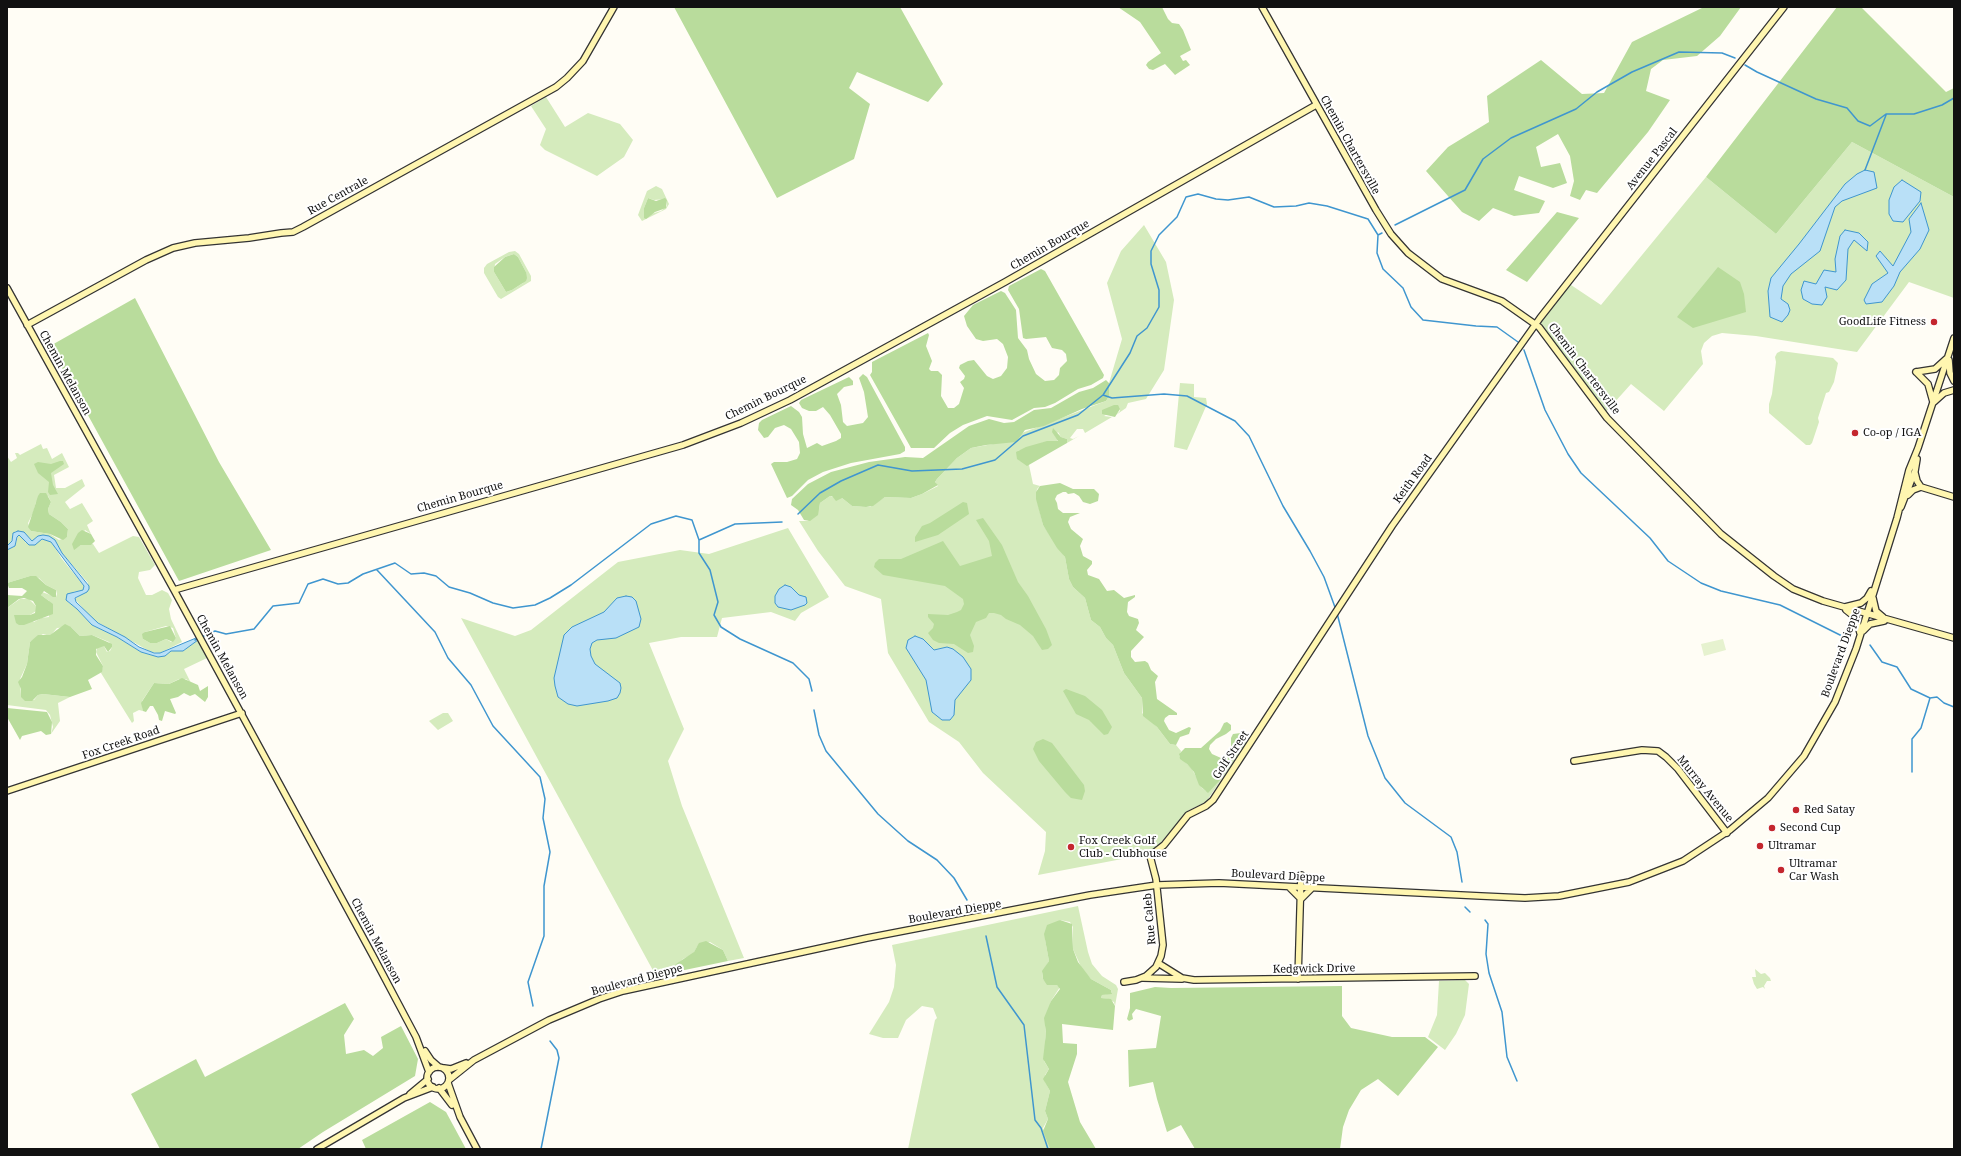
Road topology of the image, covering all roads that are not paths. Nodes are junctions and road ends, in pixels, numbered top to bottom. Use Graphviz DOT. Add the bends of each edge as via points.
graph roads {
  1 [pos="614,7"];
  2 [pos="1262,7"];
  3 [pos="1784,7"];
  4 [pos="1316,105"];
  5 [pos="7,288"];
  6 [pos="1536,324"];
  7 [pos="27,325"];
  8 [pos="1954,338"];
  9 [pos="1948,356"];
  10 [pos="1954,381"];
  11 [pos="1954,390"];
  12 [pos="1933,404"];
  13 [pos="1912,470"];
  14 [pos="1921,487"];
  15 [pos="1954,497"];
  16 [pos="1906,498"];
  17 [pos="1896,518"];
  18 [pos="1876,582"];
  19 [pos="174,590"];
  20 [pos="1841,607"];
  21 [pos="1866,614"];
  22 [pos="1888,620"];
  23 [pos="1860,635"];
  24 [pos="1954,638"];
  25 [pos="1312,649"];
  26 [pos="242,713"];
  27 [pos="1574,761"];
  28 [pos="7,791"];
  29 [pos="1727,833"];
  30 [pos="1150,856"];
  31 [pos="1301,875"];
  32 [pos="1157,885"];
  33 [pos="1289,887"];
  34 [pos="1301,887"];
  35 [pos="1312,888"];
  36 [pos="1300,899"];
  37 [pos="1158,963"];
  38 [pos="1475,976"];
  39 [pos="1143,978"];
  40 [pos="1298,979"];
  41 [pos="1186,980"];
  42 [pos="1124,982"];
  43 [pos="416,1037"];
  44 [pos="474,1060"];
  45 [pos="441,1067"];
  46 [pos="429,1072"];
  47 [pos="428,1078"];
  48 [pos="448,1082"];
  49 [pos="433,1087"];
  50 [pos="439,1088"];
  51 [pos="404,1098"];
  52 [pos="460,1117"];
  53 [pos="317,1149"];
  54 [pos="477,1149"];
  1 -- 7 [label="street, Rue Centrale" via="585,58 556,87 309,224 290,232 173,248"];
  2 -- 4 [label="street, Chemin Chartersville"];
  3 -- 6 [label="street, Avenue Pascal"];
  4 -- 6 [label="street, Chemin Chartersville" via="1376,210 1408,254 1442,279 1502,301"];
  4 -- 19 [label="street, Chemin Bourque" via="1005,282 790,400 738,424 683,445"];
  5 -- 7 [label="street, Chemin Melanson"];
  6 -- 20 [label="street, Chemin Chartersville" via="1544,331 1607,418 1721,534 1793,589"];
  6 -- 25 [label="street, Keith Road" via="1392,526"];
  7 -- 19 [label="street, Chemin Melanson"];
  8 -- 9 [label="street"];
  9 -- 10 [label="street" via="1950,373"];
  9 -- 12 [label="street"];
  9 -- 12 [label="street" via="1935,369 1916,372 1929,385"];
  11 -- 12 [label="street" via="1944,393"];
  12 -- 13 [label="street"];
  13 -- 14 [label="street"];
  13 -- 16 [label="street, Boulevard Dieppe"];
  13 -- 17 [label="street, Boulevard Dieppe"];
  14 -- 15 [label="street"];
  14 -- 16 [label="street" via="1913,490"];
  16 -- 17 [label="street, Boulevard Dieppe"];
  17 -- 18 [label="street, Boulevard Dieppe"];
  18 -- 20 [label="street" via="1861,603"];
  18 -- 21 [label="street, Boulevard Dieppe"];
  18 -- 22 [label="street" via="1873,605 1877,613"];
  19 -- 26 [label="street, Chemin Melanson"];
  20 -- 21 [label="street, Chemin Chartersville"];
  20 -- 23 [label="street" via="1856,618"];
  21 -- 22 [label="street, Chemin Chartersville"];
  21 -- 23 [label="street, Boulevard Dieppe"];
  22 -- 23 [label="street" via="1870,624"];
  22 -- 24 [label="street, Chemin Chartersville"];
  23 -- 29 [label="street, Boulevard Dieppe" via="1835,702 1804,756 1768,798"];
  25 -- 30 [label="street, Golf Street" via="1211,802 1191,812 1164,845"];
  26 -- 28 [label="street, Fox Creek Road"];
  26 -- 43 [label="street, Chemin Melanson"];
  27 -- 29 [label="street, Murray Avenue" via="1642,750 1658,751 1678,769"];
  29 -- 35 [label="street, Boulevard Dieppe" via="1683,861 1656,873 1629,882 1558,896 1495,897"];
  30 -- 32 [label="street, Rue Caleb"];
  31 -- 34 [label="street"];
  32 -- 33 [label="street, Boulevard Dieppe" via="1219,883"];
  32 -- 37 [label="street, Rue Caleb" via="1163,945"];
  32 -- 44 [label="street, Boulevard Dieppe" via="1090,895 867,938 647,985 572,1009"];
  33 -- 34 [label="street, Boulevard Dieppe"];
  33 -- 36 [label="street"];
  34 -- 35 [label="street, Boulevard Dieppe"];
  34 -- 36 [label="street"];
  35 -- 36 [label="street"];
  36 -- 40 [label="street"];
  37 -- 39 [label="street"];
  37 -- 41 [label="street"];
  38 -- 40 [label="street, Kedgwick Drive"];
  39 -- 41 [label="street, Kedgwick Drive"];
  39 -- 42 [label="street"];
  40 -- 41 [label="street, Kedgwick Drive"];
  43 -- 45 [label="street" via="431,1060"];
  43 -- 46 [label="street"];
  44 -- 45 [label="street" via="454,1068"];
  44 -- 48 [label="street"];
  45 -- 46 [label="street"];
  45 -- 48 [label="street" via="447,1072"];
  46 -- 47 [label="street"];
  47 -- 49 [label="street"];
  47 -- 51 [label="street"];
  48 -- 50 [label="street"];
  48 -- 52 [label="street"];
  49 -- 50 [label="street"];
  49 -- 51 [label="street"];
  50 -- 52 [label="street"];
  51 -- 53 [label="street"];
  52 -- 54 [label="street"];
}
